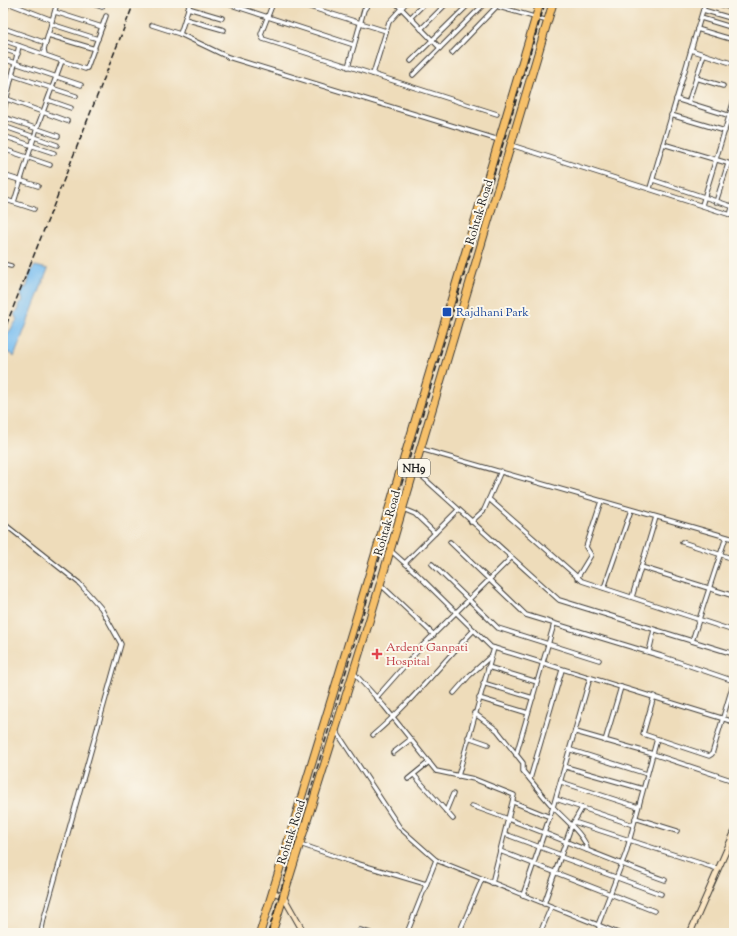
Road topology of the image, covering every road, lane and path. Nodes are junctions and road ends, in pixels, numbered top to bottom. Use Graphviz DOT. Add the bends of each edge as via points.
graph roads {
  1 [pos="8,3"];
  2 [pos="57,3"];
  3 [pos="90,3"];
  4 [pos="190,3"];
  5 [pos="225,3"];
  6 [pos="273,3"];
  7 [pos="298,3"];
  8 [pos="369,3"];
  9 [pos="396,3"];
  10 [pos="406,3"];
  11 [pos="425,3"];
  12 [pos="447,3"];
  13 [pos="470,3"];
  14 [pos="485,3"];
  15 [pos="540,3"];
  16 [pos="553,3"];
  17 [pos="705,3"];
  18 [pos="716,3"];
  19 [pos="496,4"];
  20 [pos="102,7"];
  21 [pos="188,8"];
  22 [pos="401,8"];
  23 [pos="734,9"];
  24 [pos="703,10"];
  25 [pos="54,12"];
  26 [pos="106,16"];
  27 [pos="268,17"];
  28 [pos="536,17"];
  29 [pos="222,18"];
  30 [pos="410,18"];
  31 [pos="701,18"];
  32 [pos="185,19"];
  33 [pos="734,19"];
  34 [pos="3,20"];
  35 [pos="52,20"];
  36 [pos="548,21"];
  37 [pos="51,24"];
  38 [pos="360,24"];
  39 [pos="152,25"];
  40 [pos="3,28"];
  41 [pos="102,28"];
  42 [pos="734,28"];
  43 [pos="421,29"];
  44 [pos="698,29"];
  45 [pos="224,30"];
  46 [pos="386,31"];
  47 [pos="180,34"];
  48 [pos="48,35"];
  49 [pos="98,39"];
  50 [pos="3,40"];
  51 [pos="432,40"];
  52 [pos="734,40"];
  53 [pos="46,42"];
  54 [pos="354,45"];
  55 [pos="19,46"];
  56 [pos="440,48"];
  57 [pos="3,49"];
  58 [pos="95,49"];
  59 [pos="691,50"];
  60 [pos="452,53"];
  61 [pos="18,54"];
  62 [pos="704,54"];
  63 [pos="45,55"];
  64 [pos="3,58"];
  65 [pos="62,62"];
  66 [pos="411,62"];
  67 [pos="15,63"];
  68 [pos="734,64"];
  69 [pos="348,67"];
  70 [pos="373,74"];
  71 [pos="12,75"];
  72 [pos="413,75"];
  73 [pos="3,77"];
  74 [pos="56,77"];
  75 [pos="696,78"];
  76 [pos="10,80"];
  77 [pos="80,85"];
  78 [pos="723,86"];
  79 [pos="3,87"];
  80 [pos="52,88"];
  81 [pos="9,89"];
  82 [pos="76,96"];
  83 [pos="6,99"];
  84 [pos="676,99"];
  85 [pos="48,100"];
  86 [pos="734,100"];
  87 [pos="688,103"];
  88 [pos="71,108"];
  89 [pos="42,113"];
  90 [pos="3,114"];
  91 [pos="497,114"];
  92 [pos="672,115"];
  93 [pos="729,116"];
  94 [pos="3,117"];
  95 [pos="734,117"];
  96 [pos="67,121"];
  97 [pos="3,126"];
  98 [pos="37,128"];
  99 [pos="725,131"];
  100 [pos="3,136"];
  101 [pos="58,136"];
  102 [pos="34,137"];
  103 [pos="499,140"];
  104 [pos="57,144"];
  105 [pos="663,144"];
  106 [pos="511,145"];
  107 [pos="32,146"];
  108 [pos="3,149"];
  109 [pos="54,153"];
  110 [pos="28,157"];
  111 [pos="716,160"];
  112 [pos="728,164"];
  113 [pos="50,165"];
  114 [pos="734,165"];
  115 [pos="3,175"];
  116 [pos="20,180"];
  117 [pos="653,180"];
  118 [pos="38,186"];
  119 [pos="650,188"];
  120 [pos="704,198"];
  121 [pos="3,199"];
  122 [pos="734,201"];
  123 [pos="14,202"];
  124 [pos="716,202"];
  125 [pos="702,206"];
  126 [pos="733,207"];
  127 [pos="34,209"];
  128 [pos="732,215"];
  129 [pos="3,264"];
  130 [pos="11,266"];
  131 [pos="419,409"];
  132 [pos="430,412"];
  133 [pos="420,448"];
  134 [pos="414,470"];
  135 [pos="501,471"];
  136 [pos="490,499"];
  137 [pos="601,501"];
  138 [pos="402,509"];
  139 [pos="458,510"];
  140 [pos="630,510"];
  141 [pos="656,517"];
  142 [pos="3,522"];
  143 [pos="472,522"];
  144 [pos="435,534"];
  145 [pos="726,537"];
  146 [pos="734,539"];
  147 [pos="450,542"];
  148 [pos="682,542"];
  149 [pos="390,550"];
  150 [pos="720,555"];
  151 [pos="511,558"];
  152 [pos="734,560"];
  153 [pos="405,563"];
  154 [pos="432,564"];
  155 [pos="641,567"];
  156 [pos="577,578"];
  157 [pos="489,580"];
  158 [pos="380,584"];
  159 [pos="604,588"];
  160 [pos="710,588"];
  161 [pos="734,596"];
  162 [pos="632,597"];
  163 [pos="470,600"];
  164 [pos="457,613"];
  165 [pos="700,620"];
  166 [pos="554,624"];
  167 [pos="474,630"];
  168 [pos="654,630"];
  169 [pos="734,631"];
  170 [pos="434,635"];
  171 [pos="692,641"];
  172 [pos="548,644"];
  173 [pos="494,648"];
  174 [pos="649,652"];
  175 [pos="734,654"];
  176 [pos="492,655"];
  177 [pos="599,660"];
  178 [pos="542,664"];
  179 [pos="488,667"];
  180 [pos="562,670"];
  181 [pos="353,672"];
  182 [pos="590,678"];
  183 [pos="734,681"];
  184 [pos="537,682"];
  185 [pos="483,683"];
  186 [pos="621,687"];
  187 [pos="454,693"];
  188 [pos="654,696"];
  189 [pos="376,698"];
  190 [pos="479,698"];
  191 [pos="533,698"];
  192 [pos="474,713"];
  193 [pos="528,713"];
  194 [pos="394,718"];
  195 [pos="723,718"];
  196 [pos="734,722"];
  197 [pos="335,730"];
  198 [pos="576,732"];
  199 [pos="373,735"];
  200 [pos="468,737"];
  201 [pos="411,739"];
  202 [pos="656,739"];
  203 [pos="605,741"];
  204 [pos="488,744"];
  205 [pos="570,750"];
  206 [pos="393,753"];
  207 [pos="653,754"];
  208 [pos="516,755"];
  209 [pos="429,762"];
  210 [pos="566,767"];
  211 [pos="647,774"];
  212 [pos="414,775"];
  213 [pos="458,776"];
  214 [pos="408,779"];
  215 [pos="530,779"];
  216 [pos="734,781"];
  217 [pos="561,782"];
  218 [pos="643,789"];
  219 [pos="453,794"];
  220 [pos="556,799"];
  221 [pos="513,802"];
  222 [pos="472,806"];
  223 [pos="553,807"];
  224 [pos="638,807"];
  225 [pos="582,808"];
  226 [pos="446,811"];
  227 [pos="550,817"];
  228 [pos="509,818"];
  229 [pos="635,818"];
  230 [pos="453,819"];
  231 [pos="573,824"];
  232 [pos="633,825"];
  233 [pos="677,831"];
  234 [pos="545,832"];
  235 [pos="734,833"];
  236 [pos="505,834"];
  237 [pos="566,841"];
  238 [pos="629,841"];
  239 [pos="299,844"];
  240 [pos="540,847"];
  241 [pos="587,850"];
  242 [pos="500,851"];
  243 [pos="561,856"];
  244 [pos="436,860"];
  245 [pos="534,864"];
  246 [pos="622,865"];
  247 [pos="718,869"];
  248 [pos="555,873"];
  249 [pos="617,877"];
  250 [pos="482,879"];
  251 [pos="665,880"];
  252 [pos="492,883"];
  253 [pos="426,884"];
  254 [pos="272,892"];
  255 [pos="610,894"];
  256 [pos="661,894"];
  257 [pos="523,895"];
  258 [pos="283,896"];
  259 [pos="544,904"];
  260 [pos="551,907"];
  261 [pos="654,911"];
  262 [pos="599,926"];
  263 [pos="360,930"];
  264 [pos="41,933"];
  265 [pos="260,933"];
  266 [pos="272,933"];
  267 [pos="304,933"];
  268 [pos="370,933"];
  269 [pos="407,933"];
  270 [pos="459,933"];
  271 [pos="540,933"];
  272 [pos="597,933"];
  273 [pos="618,933"];
  274 [pos="690,933"];
  1 -- 34 [label="street"];
  1 -- 35 [label="street"];
  2 -- 25 [label="street"];
  3 -- 20 [label="street"];
  4 -- 21 [label="street"];
  5 -- 27 [label="street"];
  6 -- 27 [label="street"];
  7 -- 38 [label="street"];
  8 -- 38 [label="street"];
  9 -- 22 [label="street"];
  10 -- 22 [label="street"];
  11 -- 30 [label="street"];
  12 -- 43 [label="street"];
  13 -- 51 [label="street"];
  14 -- 56 [label="street"];
  15 -- 28 [label="highway, Rohtak Road / NH9"];
  16 -- 36 [label="highway, Rohtak Road / NH9"];
  17 -- 24 [label="street"];
  18 -- 23 [label="street"];
  19 -- 28 [label="street"];
  19 -- 60 [label="street"];
  21 -- 29 [label="street"];
  21 -- 32 [label="street"];
  22 -- 30 [label="street"];
  22 -- 46 [label="street" via="389,22"];
  24 -- 31 [label="street"];
  24 -- 33 [label="street"];
  25 -- 35 [label="street"];
  25 -- 41 [label="street"];
  26 -- 41 [label="street"];
  27 -- 54 [label="street"];
  27 -- 69 [label="street" via="261,34 263,39"];
  28 -- 36 [label="street"];
  28 -- 103 [label="highway, Rohtak Road / NH9"];
  30 -- 43 [label="street"];
  31 -- 42 [label="street"];
  31 -- 44 [label="street"];
  32 -- 45 [label="street"];
  32 -- 47 [label="street"];
  35 -- 37 [label="street"];
  36 -- 106 [label="highway, Rohtak Road / NH9"];
  37 -- 48 [label="street"];
  37 -- 49 [label="street"];
  38 -- 46 [label="street"];
  38 -- 54 [label="street"];
  39 -- 47 [label="street"];
  40 -- 53 [label="street"];
  41 -- 49 [label="street"];
  43 -- 51 [label="street"];
  44 -- 52 [label="street"];
  44 -- 59 [label="street"];
  46 -- 70 [label="street"];
  47 -- 103 [label="street" via="228,57"];
  48 -- 53 [label="street"];
  48 -- 58 [label="street"];
  49 -- 58 [label="street"];
  50 -- 55 [label="street"];
  51 -- 56 [label="street"];
  51 -- 66 [label="street"];
  53 -- 63 [label="street"];
  54 -- 69 [label="street"];
  55 -- 61 [label="street"];
  55 -- 63 [label="street"];
  56 -- 72 [label="street"];
  57 -- 61 [label="street"];
  58 -- 65 [label="street" via="86,69"];
  59 -- 62 [label="street"];
  59 -- 84 [label="street"];
  61 -- 67 [label="street"];
  62 -- 68 [label="street"];
  62 -- 75 [label="street"];
  63 -- 65 [label="street"];
  64 -- 67 [label="street"];
  65 -- 74 [label="street"];
  67 -- 71 [label="street"];
  67 -- 74 [label="street"];
  69 -- 70 [label="street"];
  70 -- 91 [label="street"];
  71 -- 76 [label="street"];
  71 -- 80 [label="street"];
  73 -- 76 [label="street"];
  74 -- 77 [label="street"];
  74 -- 80 [label="street"];
  75 -- 78 [label="street"];
  75 -- 87 [label="street"];
  76 -- 81 [label="street"];
  79 -- 81 [label="street"];
  80 -- 82 [label="street"];
  80 -- 85 [label="street"];
  81 -- 83 [label="street"];
  83 -- 89 [label="street"];
  83 -- 90 [label="street"];
  84 -- 87 [label="street"];
  84 -- 92 [label="street"];
  85 -- 88 [label="street"];
  85 -- 89 [label="street"];
  86 -- 93 [label="street"];
  87 -- 93 [label="street"];
  89 -- 96 [label="street"];
  89 -- 98 [label="street"];
  92 -- 99 [label="street"];
  92 -- 105 [label="street"];
  93 -- 95 [label="street"];
  93 -- 99 [label="street"];
  94 -- 98 [label="street"];
  97 -- 102 [label="street"];
  98 -- 101 [label="street"];
  98 -- 102 [label="street"];
  99 -- 111 [label="street"];
  100 -- 107 [label="street"];
  102 -- 104 [label="street"];
  102 -- 107 [label="street"];
  103 -- 131 [label="highway, Rohtak Road / NH9"];
  105 -- 111 [label="street"];
  105 -- 117 [label="street"];
  106 -- 119 [label="street"];
  106 -- 132 [label="highway, Rohtak Road / NH9"];
  107 -- 109 [label="street"];
  107 -- 110 [label="street"];
  108 -- 110 [label="street"];
  110 -- 113 [label="street"];
  110 -- 116 [label="street"];
  111 -- 112 [label="street"];
  111 -- 120 [label="street"];
  112 -- 114 [label="street"];
  112 -- 124 [label="street"];
  115 -- 116 [label="street"];
  116 -- 118 [label="street"];
  116 -- 123 [label="street"];
  117 -- 119 [label="street"];
  117 -- 120 [label="street"];
  119 -- 125 [label="street"];
  120 -- 124 [label="street"];
  120 -- 125 [label="street"];
  121 -- 123 [label="street"];
  122 -- 126 [label="street"];
  123 -- 127 [label="street"];
  124 -- 126 [label="street"];
  125 -- 128 [label="street"];
  126 -- 128 [label="street"];
  129 -- 130 [label="street"];
  131 -- 132 [label="highway"];
  131 -- 254 [label="highway, Rohtak Road / NH9"];
  132 -- 133 [label="highway, Rohtak Road / NH9"];
  133 -- 134 [label="highway, Rohtak Road / NH9"];
  133 -- 135 [label="street"];
  134 -- 138 [label="highway, Rohtak Road / NH9"];
  134 -- 139 [label="street"];
  135 -- 136 [label="street"];
  135 -- 137 [label="street"];
  136 -- 143 [label="street" via="484,510"];
  136 -- 156 [label="street"];
  137 -- 140 [label="street"];
  137 -- 156 [label="street" via="586,547 591,555"];
  138 -- 144 [label="street" via="415,514"];
  138 -- 149 [label="highway, Rohtak Road / NH9"];
  139 -- 143 [label="street"];
  139 -- 144 [label="street"];
  140 -- 141 [label="street"];
  140 -- 159 [label="street"];
  141 -- 145 [label="street"];
  141 -- 155 [label="street"];
  142 -- 264 [label="street" via="79,583 101,608 121,644"];
  143 -- 151 [label="street"];
  144 -- 153 [label="street"];
  145 -- 146 [label="street"];
  145 -- 150 [label="street"];
  147 -- 157 [label="street"];
  148 -- 150 [label="street"];
  149 -- 153 [label="street"];
  149 -- 158 [label="highway, Rohtak Road / NH9"];
  150 -- 152 [label="street"];
  150 -- 160 [label="street"];
  151 -- 157 [label="street"];
  151 -- 168 [label="street" via="563,602"];
  153 -- 164 [label="street"];
  154 -- 163 [label="street"];
  155 -- 160 [label="street"];
  155 -- 162 [label="street"];
  156 -- 159 [label="street"];
  157 -- 163 [label="street"];
  157 -- 166 [label="street" via="524,614"];
  158 -- 170 [label="street"];
  158 -- 181 [label="highway, Rohtak Road / NH9"];
  159 -- 162 [label="street"];
  160 -- 161 [label="street"];
  160 -- 165 [label="street"];
  162 -- 165 [label="street"];
  163 -- 164 [label="street"];
  163 -- 172 [label="street" via="498,628"];
  164 -- 167 [label="street"];
  164 -- 170 [label="street"];
  165 -- 169 [label="street"];
  165 -- 171 [label="street"];
  166 -- 172 [label="street"];
  166 -- 174 [label="street"];
  167 -- 173 [label="street"];
  167 -- 194 [label="street" via="433,672"];
  168 -- 171 [label="street"];
  168 -- 174 [label="street"];
  170 -- 189 [label="street"];
  171 -- 175 [label="street"];
  172 -- 177 [label="street"];
  172 -- 178 [label="street"];
  173 -- 176 [label="street"];
  173 -- 178 [label="street"];
  174 -- 183 [label="street"];
  176 -- 179 [label="street"];
  176 -- 187 [label="street"];
  178 -- 180 [label="street"];
  178 -- 184 [label="street"];
  179 -- 184 [label="street"];
  179 -- 185 [label="street"];
  180 -- 182 [label="street"];
  180 -- 215 [label="street"];
  181 -- 189 [label="street"];
  181 -- 197 [label="highway, Rohtak Road / NH9"];
  182 -- 186 [label="street"];
  182 -- 198 [label="street"];
  183 -- 195 [label="street"];
  184 -- 191 [label="street"];
  185 -- 190 [label="street"];
  185 -- 191 [label="street"];
  186 -- 188 [label="street"];
  186 -- 203 [label="street"];
  188 -- 195 [label="street"];
  188 -- 202 [label="street" via="642,733"];
  189 -- 194 [label="street"];
  190 -- 192 [label="street"];
  190 -- 193 [label="street"];
  191 -- 193 [label="street"];
  192 -- 200 [label="street"];
  192 -- 208 [label="street" via="497,730"];
  193 -- 208 [label="street"];
  194 -- 199 [label="street"];
  194 -- 201 [label="street"];
  195 -- 196 [label="street"];
  195 -- 202 [label="street" via="711,756"];
  197 -- 239 [label="highway, Rohtak Road / NH9"];
  197 -- 244 [label="street" via="400,828"];
  198 -- 203 [label="street"];
  198 -- 205 [label="street"];
  200 -- 204 [label="street"];
  200 -- 213 [label="street"];
  201 -- 206 [label="street"];
  201 -- 209 [label="street"];
  202 -- 207 [label="street"];
  203 -- 207 [label="street"];
  205 -- 210 [label="street"];
  205 -- 211 [label="street"];
  207 -- 211 [label="street"];
  207 -- 216 [label="street"];
  208 -- 215 [label="street" via="523,763 523,771"];
  209 -- 212 [label="street"];
  209 -- 213 [label="street" via="436,771"];
  210 -- 217 [label="street"];
  210 -- 218 [label="street"];
  211 -- 218 [label="street"];
  212 -- 214 [label="street"];
  212 -- 226 [label="street"];
  213 -- 221 [label="street" via="474,779 514,794"];
  215 -- 223 [label="street"];
  217 -- 220 [label="street"];
  217 -- 224 [label="street"];
  218 -- 224 [label="street"];
  219 -- 226 [label="street"];
  220 -- 223 [label="street"];
  220 -- 225 [label="street"];
  221 -- 227 [label="street"];
  221 -- 228 [label="street"];
  222 -- 228 [label="street"];
  223 -- 227 [label="street"];
  223 -- 231 [label="street"];
  224 -- 229 [label="street"];
  225 -- 231 [label="street"];
  225 -- 232 [label="street"];
  226 -- 230 [label="street"];
  227 -- 234 [label="street"];
  228 -- 234 [label="street"];
  228 -- 236 [label="street"];
  229 -- 232 [label="street"];
  229 -- 233 [label="street"];
  231 -- 237 [label="street"];
  231 -- 238 [label="street"];
  231 -- 241 [label="street" via="587,845"];
  232 -- 238 [label="street"];
  234 -- 237 [label="street"];
  234 -- 240 [label="street"];
  235 -- 247 [label="street"];
  236 -- 240 [label="street"];
  236 -- 242 [label="street"];
  237 -- 241 [label="street"];
  237 -- 243 [label="street"];
  238 -- 246 [label="street"];
  238 -- 247 [label="street"];
  239 -- 253 [label="street"];
  239 -- 258 [label="highway, Rohtak Road / NH9"];
  240 -- 243 [label="street"];
  240 -- 245 [label="street"];
  241 -- 246 [label="street"];
  242 -- 245 [label="street"];
  242 -- 252 [label="street"];
  243 -- 248 [label="street"];
  243 -- 249 [label="street"];
  244 -- 250 [label="street"];
  244 -- 253 [label="street"];
  245 -- 248 [label="street"];
  245 -- 257 [label="street"];
  246 -- 249 [label="street"];
  246 -- 251 [label="street"];
  247 -- 274 [label="street"];
  248 -- 255 [label="street"];
  248 -- 259 [label="street"];
  249 -- 255 [label="street"];
  249 -- 256 [label="street"];
  250 -- 252 [label="street"];
  250 -- 270 [label="street"];
  252 -- 257 [label="street"];
  253 -- 269 [label="street"];
  254 -- 258 [label="street"];
  254 -- 265 [label="highway, Rohtak Road / NH9"];
  255 -- 261 [label="street"];
  255 -- 262 [label="street"];
  257 -- 259 [label="street"];
  258 -- 266 [label="highway, Rohtak Road / NH9"];
  258 -- 267 [label="street"];
  259 -- 260 [label="street"];
  260 -- 262 [label="street"];
  260 -- 271 [label="street"];
  262 -- 272 [label="street"];
  262 -- 273 [label="street"];
  263 -- 268 [label="street"];
}
